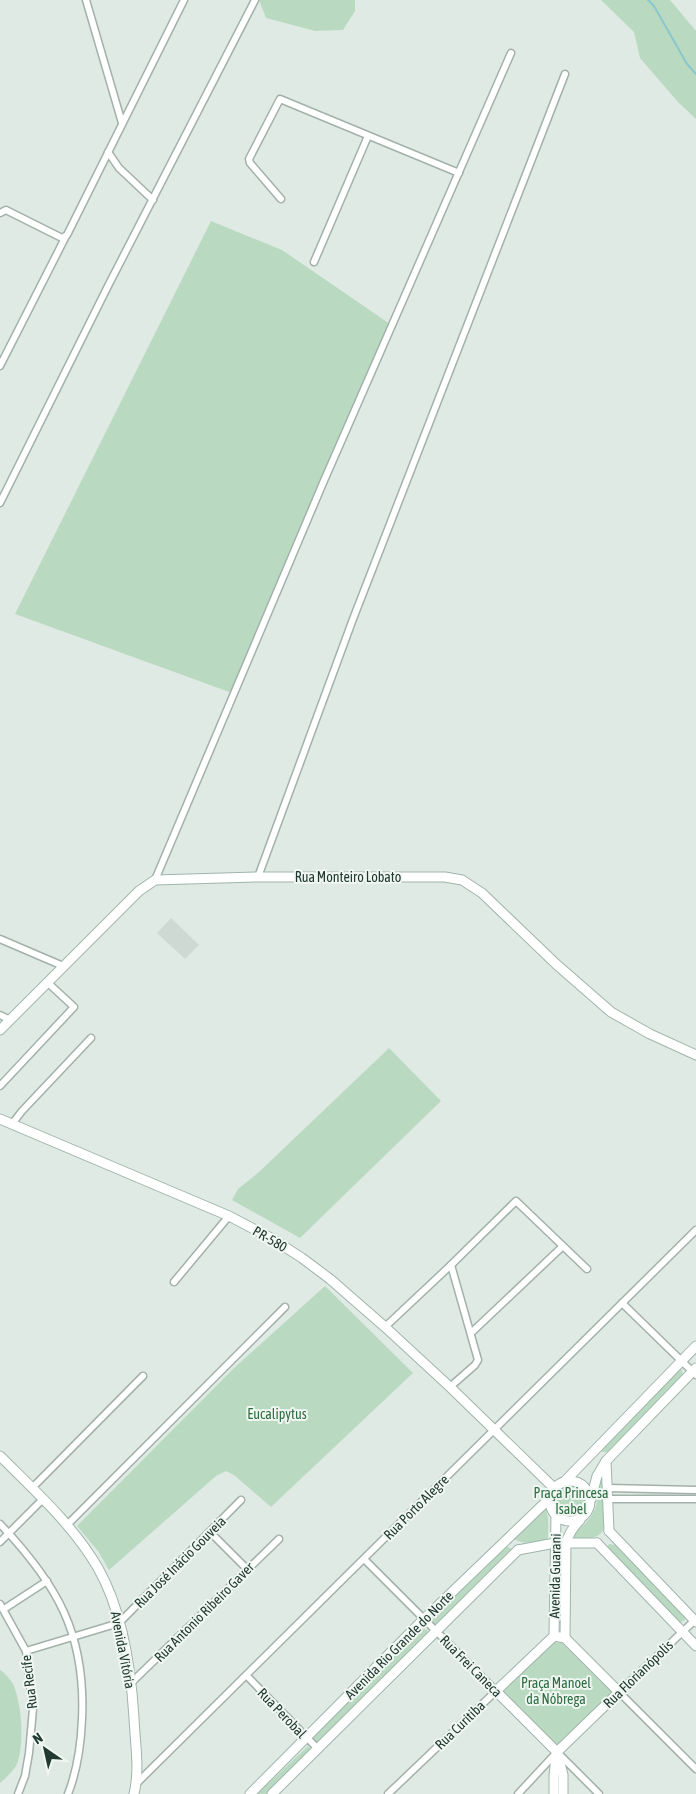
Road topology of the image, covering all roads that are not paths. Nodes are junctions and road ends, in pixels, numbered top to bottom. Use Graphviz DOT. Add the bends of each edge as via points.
graph roads {
  1 [pos="86,0"];
  2 [pos="184,0"];
  3 [pos="255,0"];
  4 [pos="511,53"];
  5 [pos="565,74"];
  6 [pos="122,123"];
  7 [pos="368,136"];
  8 [pos="108,152"];
  9 [pos="459,173"];
  10 [pos="281,199"];
  11 [pos="153,200"];
  12 [pos="0,213"];
  13 [pos="67,235"];
  14 [pos="314,262"];
  15 [pos="0,366"];
  16 [pos="0,503"];
  17 [pos="258,877"];
  18 [pos="155,880"];
  19 [pos="0,939"];
  20 [pos="63,966"];
  21 [pos="47,982"];
  22 [pos="0,1015"];
  23 [pos="10,1020"];
  24 [pos="0,1030"];
  25 [pos="91,1038"];
  26 [pos="696,1054"];
  27 [pos="0,1086"];
  28 [pos="0,1119"];
  29 [pos="12,1124"];
  30 [pos="229,1216"];
  31 [pos="696,1230"];
  32 [pos="563,1246"];
  33 [pos="451,1265"];
  34 [pos="587,1269"];
  35 [pos="174,1282"];
  36 [pos="622,1303"];
  37 [pos="285,1307"];
  38 [pos="385,1327"];
  39 [pos="471,1333"];
  40 [pos="696,1346"];
  41 [pos="681,1361"];
  42 [pos="695,1372"];
  43 [pos="143,1376"];
  44 [pos="450,1388"];
  45 [pos="494,1431"];
  46 [pos="594,1450"];
  47 [pos="0,1456"];
  48 [pos="606,1461"];
  49 [pos="564,1482"];
  50 [pos="32,1488"];
  51 [pos="608,1488"];
  52 [pos="696,1490"];
  53 [pos="552,1492"];
  54 [pos="43,1499"];
  55 [pos="591,1499"];
  56 [pos="608,1499"];
  57 [pos="241,1500"];
  58 [pos="696,1500"];
  59 [pos="556,1516"];
  60 [pos="583,1518"];
  61 [pos="0,1524"];
  62 [pos="67,1525"];
  63 [pos="609,1531"];
  64 [pos="210,1532"];
  65 [pos="9,1534"];
  66 [pos="506,1538"];
  67 [pos="278,1539"];
  68 [pos="0,1542"];
  69 [pos="555,1543"];
  70 [pos="566,1543"];
  71 [pos="597,1543"];
  72 [pos="518,1550"];
  73 [pos="364,1559"];
  74 [pos="247,1569"];
  75 [pos="47,1581"];
  76 [pos="2,1607"];
  77 [pos="424,1619"];
  78 [pos="696,1620"];
  79 [pos="119,1623"];
  80 [pos="437,1632"];
  81 [pos="682,1632"];
  82 [pos="554,1636"];
  83 [pos="74,1638"];
  84 [pos="565,1638"];
  85 [pos="696,1646"];
  86 [pos="26,1650"];
  87 [pos="247,1676"];
  88 [pos="130,1684"];
  89 [pos="496,1691"];
  90 [pos="620,1692"];
  91 [pos="306,1738"];
  92 [pos="318,1750"];
  93 [pos="557,1752"];
  94 [pos="696,1769"];
  95 [pos="136,1784"];
  96 [pos="19,1794"];
  97 [pos="68,1794"];
  98 [pos="134,1794"];
  99 [pos="250,1794"];
  100 [pos="272,1794"];
  101 [pos="388,1794"];
  102 [pos="518,1794"];
  103 [pos="554,1794"];
  104 [pos="563,1794"];
  105 [pos="599,1794"];
  1 -- 6 [label="street"];
  2 -- 6 [label="street"];
  3 -- 11 [label="street"];
  4 -- 9 [label="street"];
  5 -- 17 [label="street" via="353,620"];
  6 -- 8 [label="street"];
  7 -- 9 [label="street"];
  7 -- 10 [label="street" via="280,99 249,159"];
  7 -- 14 [label="street"];
  8 -- 11 [label="street" via="119,168"];
  8 -- 13 [label="street"];
  9 -- 18 [label="street" via="323,482"];
  11 -- 16 [label="street"];
  12 -- 13 [label="street" via="6,210 62,238"];
  13 -- 15 [label="street"];
  17 -- 18 [label="street, Rua Monteiro Lobato"];
  17 -- 26 [label="street, Rua Monteiro Lobato" via="445,877 462,880 482,893 611,1012"];
  18 -- 20 [label="street" via="139,891"];
  19 -- 20 [label="street"];
  20 -- 21 [label="street"];
  21 -- 23 [label="street"];
  21 -- 27 [label="street" via="74,1007"];
  22 -- 23 [label="street"];
  23 -- 24 [label="street"];
  25 -- 29 [label="street"];
  28 -- 29 [label="street, PR-580 / PR-580"];
  29 -- 30 [label="street, PR-580 / PR-580"];
  30 -- 35 [label="street"];
  30 -- 38 [label="street, PR-580 / PR-580" via="302,1258"];
  31 -- 36 [label="street, Rua Porto Alegre"];
  32 -- 33 [label="street" via="516,1201"];
  32 -- 34 [label="street"];
  32 -- 39 [label="street"];
  33 -- 38 [label="street"];
  33 -- 39 [label="street"];
  36 -- 41 [label="street"];
  36 -- 45 [label="street, Rua Porto Alegre"];
  37 -- 62 [label="street"];
  38 -- 44 [label="street, PR-580 / PR-580"];
  39 -- 44 [label="street" via="478,1360"];
  40 -- 41 [label="street"];
  41 -- 42 [label="street"];
  41 -- 46 [label="street"];
  42 -- 48 [label="street"];
  43 -- 50 [label="street"];
  44 -- 45 [label="street, PR-580 / PR-580"];
  45 -- 53 [label="street, PR-580"];
  45 -- 73 [label="street, Rua Porto Alegre"];
  46 -- 48 [label="street"];
  46 -- 49 [label="street"];
  47 -- 50 [label="street, Avenida Vitória"];
  48 -- 51 [label="street"];
  48 -- 55 [label="street" via="597,1476"];
  49 -- 53 [label="street"];
  49 -- 55 [label="street" via="581,1484"];
  50 -- 54 [label="street, Avenida Vitória"];
  51 -- 52 [label="street"];
  51 -- 56 [label="street"];
  52 -- 58 [label="street"];
  53 -- 59 [label="street" via="552,1510"];
  53 -- 66 [label="street, Avenida Rio Grande do Norte"];
  54 -- 62 [label="street, Avenida Vitória"];
  54 -- 65 [label="street"];
  55 -- 60 [label="street"];
  56 -- 58 [label="street"];
  56 -- 63 [label="street"];
  57 -- 64 [label="street, Rua José Inácio Gouveia"];
  59 -- 60 [label="street" via="572,1522"];
  59 -- 69 [label="street, Avenida Guarani"];
  60 -- 70 [label="street, Avenida Guarani" via="574,1526"];
  61 -- 65 [label="street"];
  62 -- 79 [label="street, Avenida Vitória" via="98,1569"];
  63 -- 71 [label="street"];
  63 -- 78 [label="street"];
  64 -- 74 [label="street"];
  64 -- 79 [label="street, Rua José Inácio Gouveia"];
  65 -- 68 [label="street"];
  65 -- 75 [label="street"];
  66 -- 72 [label="street"];
  66 -- 77 [label="street, Avenida Rio Grande do Norte"];
  67 -- 74 [label="street, Rua Antonio Ribeiro Gaver"];
  69 -- 70 [label="street"];
  69 -- 72 [label="street"];
  69 -- 82 [label="street, Avenida Guarani"];
  70 -- 71 [label="street"];
  70 -- 84 [label="street, Avenida Guarani"];
  71 -- 81 [label="street"];
  72 -- 80 [label="street, Avenida Rio Grande do Norte"];
  73 -- 77 [label="street, Rua Frei Caneca"];
  73 -- 87 [label="street, Rua Porto Alegre"];
  74 -- 88 [label="street, Rua Antonio Ribeiro Gaver"];
  75 -- 76 [label="street"];
  75 -- 83 [label="street"];
  76 -- 86 [label="street, Rua Recife"];
  77 -- 80 [label="street, Rua Frei Caneca"];
  77 -- 91 [label="street, Avenida Rio Grande do Norte"];
  78 -- 81 [label="street, Rua Florianópolis"];
  79 -- 83 [label="street"];
  79 -- 88 [label="street, Avenida Vitória"];
  80 -- 89 [label="street, Rua Frei Caneca"];
  80 -- 92 [label="street, Avenida Rio Grande do Norte"];
  81 -- 85 [label="street"];
  81 -- 90 [label="street, Rua Florianópolis"];
  82 -- 84 [label="street"];
  82 -- 89 [label="street, Rua Curitiba"];
  83 -- 86 [label="street"];
  83 -- 97 [label="street" via="82,1713 78,1756"];
  84 -- 90 [label="street"];
  86 -- 96 [label="street, Rua Recife" via="34,1709 25,1776"];
  87 -- 91 [label="street, Rua Perobal"];
  87 -- 95 [label="street, Rua Porto Alegre"];
  88 -- 95 [label="street, Avenida Vitória"];
  89 -- 93 [label="street, Rua Frei Caneca"];
  89 -- 101 [label="street, Rua Curitiba"];
  90 -- 93 [label="street, Rua Florianópolis"];
  90 -- 94 [label="street"];
  91 -- 92 [label="street, Rua Perobal"];
  91 -- 99 [label="street, Avenida Rio Grande do Norte"];
  92 -- 100 [label="street, Avenida Rio Grande do Norte"];
  93 -- 102 [label="street, Rua Florianópolis"];
  93 -- 103 [label="street"];
  93 -- 104 [label="street" via="563,1775"];
  93 -- 105 [label="street, Rua Frei Caneca"];
  95 -- 98 [label="street, Avenida Vitória"];
}
